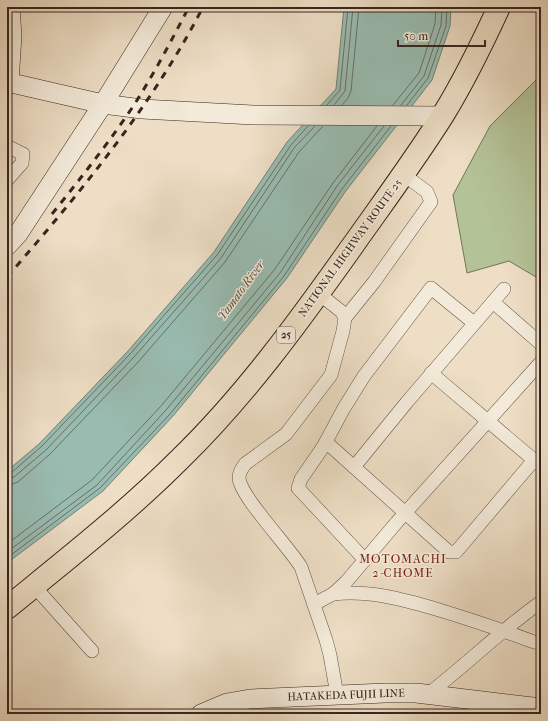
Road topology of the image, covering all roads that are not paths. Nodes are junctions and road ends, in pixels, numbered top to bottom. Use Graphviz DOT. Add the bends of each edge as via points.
graph roads {
  1 [pos="10,7"];
  2 [pos="163,7"];
  3 [pos="500,7"];
  4 [pos="8,82"];
  5 [pos="103,104"];
  6 [pos="442,116"];
  7 [pos="7,146"];
  8 [pos="403,174"];
  9 [pos="7,180"];
  10 [pos="7,246"];
  11 [pos="504,290"];
  12 [pos="318,293"];
  13 [pos="493,302"];
  14 [pos="345,318"];
  15 [pos="474,323"];
  16 [pos="541,344"];
  17 [pos="541,362"];
  18 [pos="431,374"];
  19 [pos="488,421"];
  20 [pos="326,442"];
  21 [pos="538,461"];
  22 [pos="354,467"];
  23 [pos="405,513"];
  24 [pos="365,560"];
  25 [pos="34,586"];
  26 [pos="333,594"];
  27 [pos="541,602"];
  28 [pos="314,604"];
  29 [pos="7,608"];
  30 [pos="503,630"];
  31 [pos="541,643"];
  32 [pos="92,650"];
  33 [pos="337,695"];
  34 [pos="427,695"];
  35 [pos="541,708"];
  36 [pos="201,714"];
  1 -- 4 [label="street" via="12,36"];
  2 -- 5 [label="street"];
  3 -- 6 [label="highway, NATIONAL HIGHWAY ROUTE 25 / 25"];
  4 -- 5 [label="street"];
  5 -- 6 [label="street" via="142,109 253,114"];
  5 -- 10 [label="street" via="18,234"];
  6 -- 8 [label="highway, NATIONAL HIGHWAY ROUTE 25 / 25"];
  7 -- 9 [label="street" via="23,154 22,163"];
  8 -- 12 [label="highway, NATIONAL HIGHWAY ROUTE 25 / 25"];
  8 -- 14 [label="street" via="427,192 431,202"];
  11 -- 13 [label="street"];
  12 -- 14 [label="street" via="342,312"];
  12 -- 25 [label="highway, NATIONAL HIGHWAY ROUTE 25 / 25" via="248,384 180,460 124,512"];
  13 -- 15 [label="street"];
  13 -- 16 [label="street"];
  14 -- 28 [label="street" via="331,375 286,434 245,464 240,470 239,478 248,497 294,556"];
  15 -- 18 [label="street"];
  15 -- 20 [label="street" via="431,288 364,376"];
  17 -- 19 [label="street"];
  18 -- 19 [label="street"];
  18 -- 22 [label="street"];
  19 -- 21 [label="street"];
  19 -- 23 [label="street"];
  20 -- 22 [label="street"];
  20 -- 24 [label="street" via="301,479 298,488"];
  21 -- 23 [label="street" via="456,552 449,552"];
  22 -- 23 [label="street"];
  23 -- 24 [label="street"];
  24 -- 26 [label="street"];
  25 -- 29 [label="highway, NATIONAL HIGHWAY ROUTE 25 / 25"];
  25 -- 32 [label="street"];
  26 -- 28 [label="street"];
  26 -- 30 [label="street" via="361,593 394,597"];
  27 -- 30 [label="street"];
  28 -- 33 [label="street" via="330,655"];
  30 -- 31 [label="street"];
  30 -- 34 [label="street"];
  33 -- 34 [label="street, HATAKEDA FUJII LINE"];
  33 -- 36 [label="street, HATAKEDA FUJII LINE" via="238,701"];
  34 -- 35 [label="street, HATAKEDA FUJII LINE"];
}
